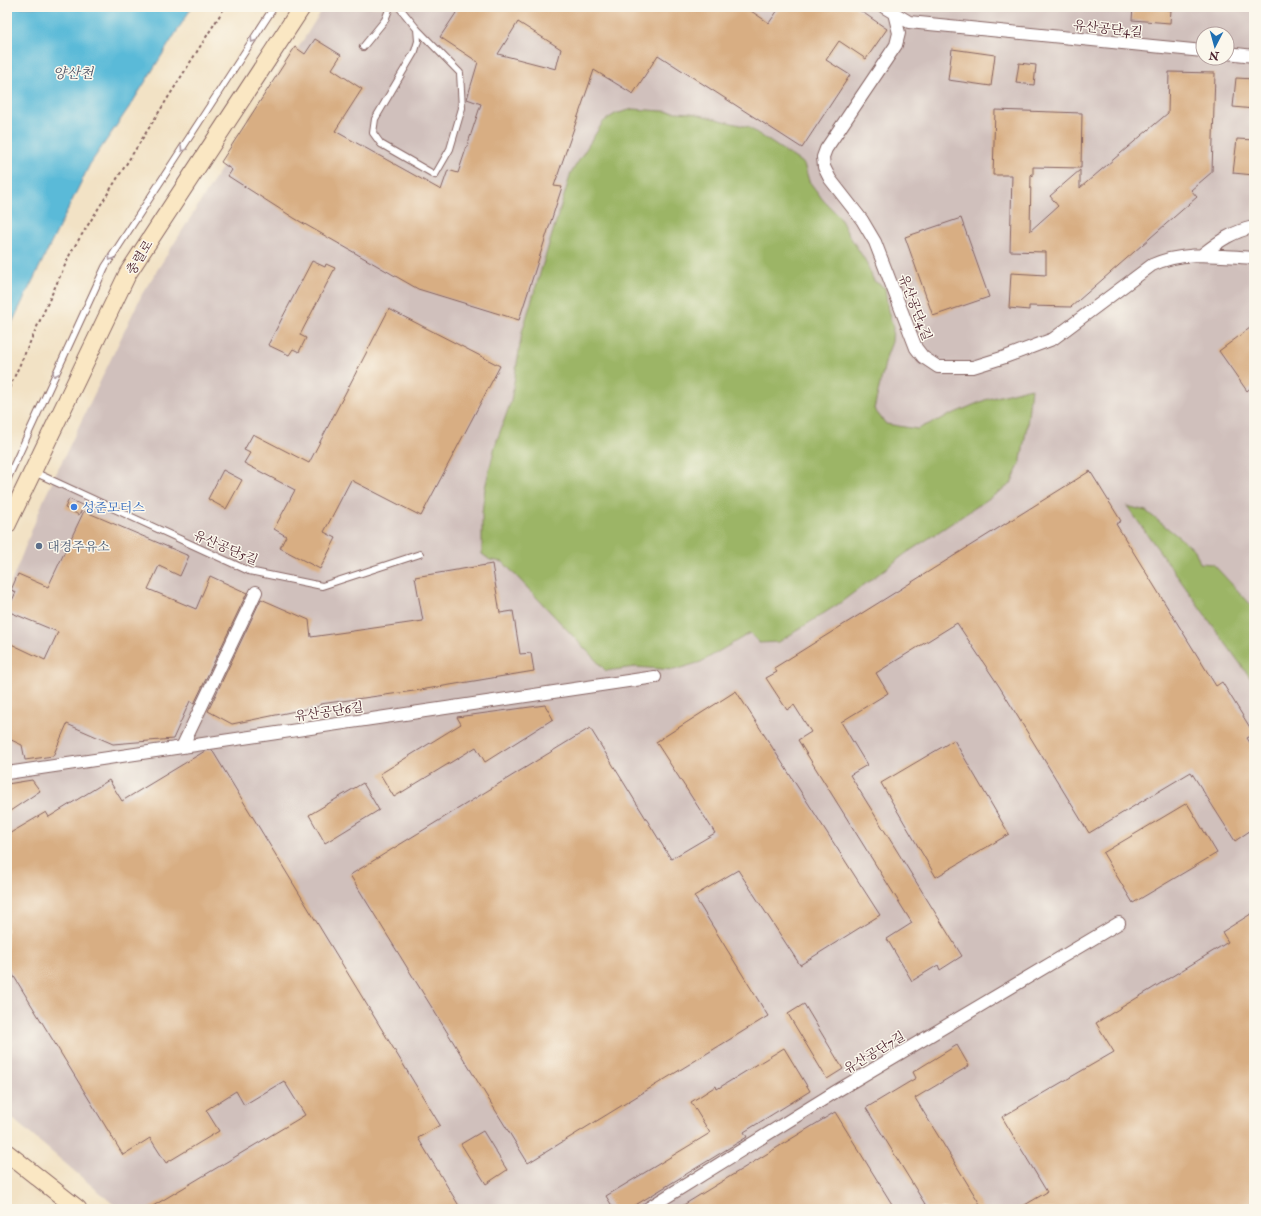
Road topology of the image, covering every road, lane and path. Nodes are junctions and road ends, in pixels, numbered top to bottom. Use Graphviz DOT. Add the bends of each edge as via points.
graph roads {
  1 [pos="225,7"];
  2 [pos="274,7"];
  3 [pos="302,7"];
  4 [pos="390,7"];
  5 [pos="399,7"];
  6 [pos="889,10"];
  7 [pos="417,29"];
  8 [pos="363,47"];
  9 [pos="1195,50"];
  10 [pos="1235,54"];
  11 [pos="1254,56"];
  12 [pos="1254,227"];
  13 [pos="1203,254"];
  14 [pos="1254,258"];
  15 [pos="7,393"];
  16 [pos="32,471"];
  17 [pos="7,480"];
  18 [pos="7,525"];
  19 [pos="420,554"];
  20 [pos="256,592"];
  21 [pos="655,677"];
  22 [pos="182,747"];
  23 [pos="7,773"];
  24 [pos="1119,923"];
  25 [pos="7,1154"];
  26 [pos="78,1209"];
  27 [pos="646,1209"];
  1 -- 15 [label="path" via="71,252"];
  2 -- 17 [label="lane, one-way" via="105,267"];
  3 -- 16 [label="main road, 충렬로" via="128,273"];
  4 -- 8 [label="lane" via="385,20"];
  5 -- 7 [label="lane"];
  6 -- 9 [label="street, 유산공단4길" via="908,22"];
  6 -- 13 [label="street, 유산공단4길" via="899,33 896,45 826,149 824,167 875,242 916,348 924,357 938,367 955,368 973,367 1005,357 1058,336 1152,265 1166,258"];
  7 -- 7 [label="lane" via="460,72 462,108 450,149 435,175 381,144 373,133 374,119 415,51 418,41"];
  10 -- 11 [label="street"];
  12 -- 13 [label="street" via="1238,230 1218,241"];
  13 -- 14 [label="street, 유산공단4길"];
  16 -- 18 [label="main road, 충렬로"];
  16 -- 19 [label="lane, 유산공단5길" via="249,571 322,586"];
  20 -- 22 [label="street"];
  21 -- 22 [label="street, 유산공단6길"];
  22 -- 23 [label="street, 유산공단6길"];
  24 -- 27 [label="street, 유산공단7길" via="835,1092"];
  25 -- 26 [label="main road"];
}
